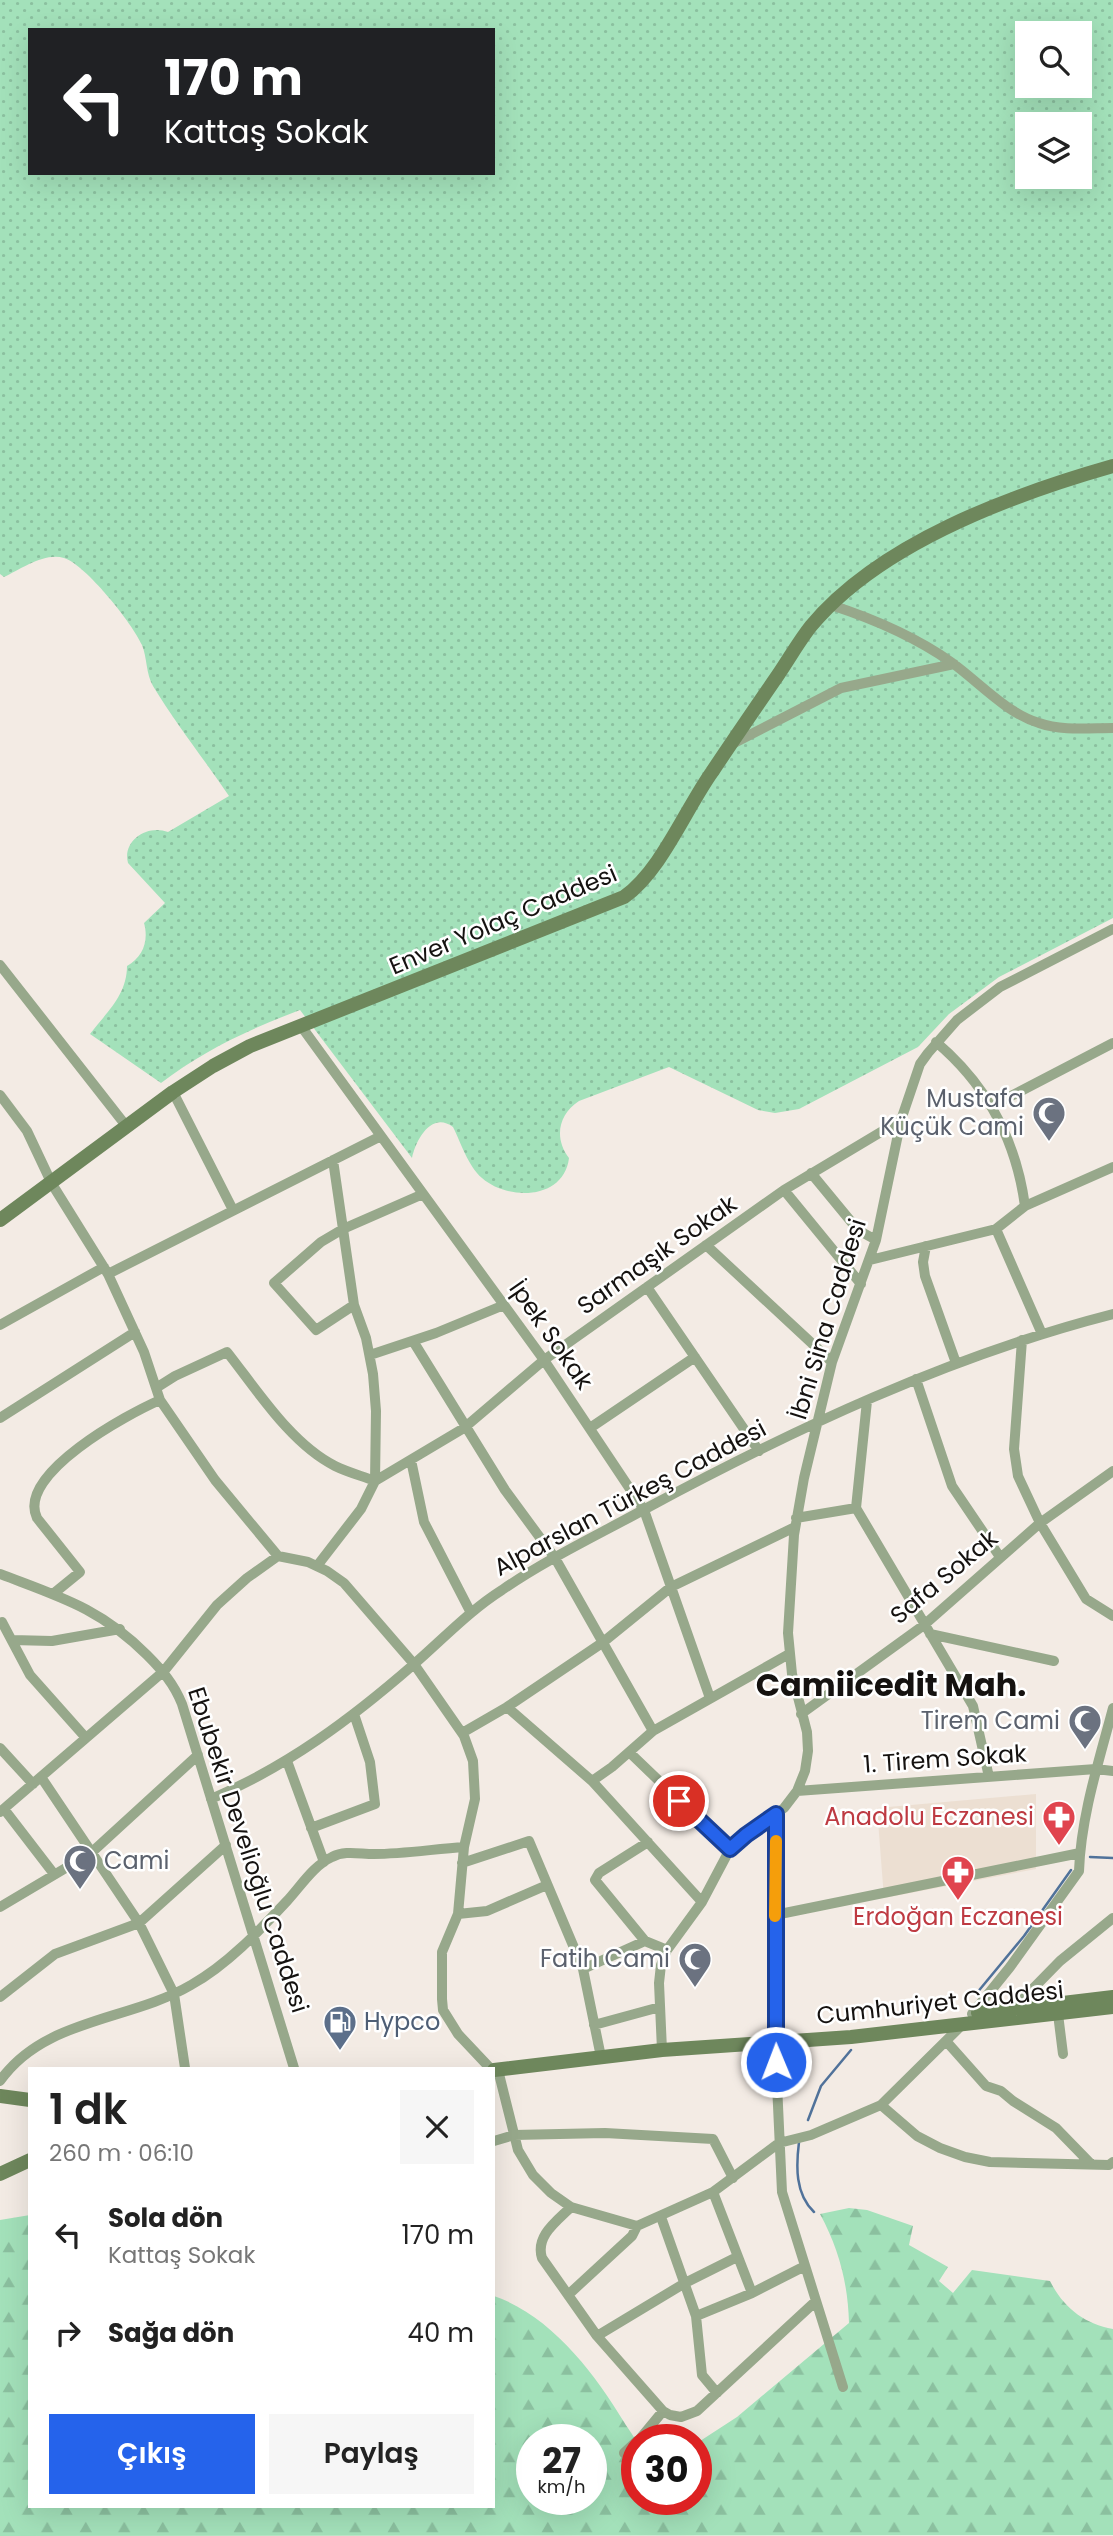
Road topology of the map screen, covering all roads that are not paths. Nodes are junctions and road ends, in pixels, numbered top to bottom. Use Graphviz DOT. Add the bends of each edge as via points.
graph roads {
  1 [pos="1113,466"];
  2 [pos="831,605"];
  3 [pos="954,664"];
  4 [pos="1113,728"];
  5 [pos="730,744"];
  6 [pos="1113,929"];
  7 [pos="0,965"];
  8 [pos="301,1026"];
  9 [pos="936,1042"];
  10 [pos="1113,1043"];
  11 [pos="173,1092"];
  12 [pos="0,1096"];
  13 [pos="992,1106"];
  14 [pos="901,1121"];
  15 [pos="127,1127"];
  16 [pos="381,1136"];
  17 [pos="333,1160"];
  18 [pos="1113,1167"];
  19 [pos="811,1173"];
  20 [pos="52,1184"];
  21 [pos="784,1190"];
  22 [pos="423,1194"];
  23 [pos="1025,1206"];
  24 [pos="233,1210"];
  25 [pos="0,1220"];
  26 [pos="343,1229"];
  27 [pos="996,1229"];
  28 [pos="876,1240"];
  29 [pos="706,1245"];
  30 [pos="926,1246"];
  31 [pos="870,1260"];
  32 [pos="106,1270"];
  33 [pos="861,1284"];
  34 [pos="647,1287"];
  35 [pos="354,1305"];
  36 [pos="505,1305"];
  37 [pos="1113,1314"];
  38 [pos="0,1325"];
  39 [pos="135,1332"];
  40 [pos="1042,1334"];
  41 [pos="1022,1340"];
  42 [pos="413,1341"];
  43 [pos="370,1355"];
  44 [pos="695,1357"];
  45 [pos="544,1360"];
  46 [pos="832,1362"];
  47 [pos="956,1363"];
  48 [pos="916,1379"];
  49 [pos="156,1388"];
  50 [pos="160,1400"];
  51 [pos="866,1401"];
  52 [pos="0,1418"];
  53 [pos="818,1422"];
  54 [pos="464,1428"];
  55 [pos="590,1428"];
  56 [pos="760,1451"];
  57 [pos="411,1460"];
  58 [pos="1113,1471"];
  59 [pos="375,1481"];
  60 [pos="856,1508"];
  61 [pos="644,1510"];
  62 [pos="796,1522"];
  63 [pos="1040,1522"];
  64 [pos="278,1556"];
  65 [pos="1000,1557"];
  66 [pos="555,1558"];
  67 [pos="317,1566"];
  68 [pos="0,1574"];
  69 [pos="671,1587"];
  70 [pos="52,1594"];
  71 [pos="471,1613"];
  72 [pos="1113,1616"];
  73 [pos="1,1623"];
  74 [pos="120,1629"];
  75 [pos="927,1629"];
  76 [pos="12,1640"];
  77 [pos="602,1643"];
  78 [pos="789,1654"];
  79 [pos="1054,1661"];
  80 [pos="414,1664"];
  81 [pos="164,1671"];
  82 [pos="710,1698"];
  83 [pos="507,1707"];
  84 [pos="1113,1709"];
  85 [pos="354,1714"];
  86 [pos="802,1714"];
  87 [pos="653,1731"];
  88 [pos="462,1733"];
  89 [pos="86,1738"];
  90 [pos="0,1748"];
  91 [pos="629,1752"];
  92 [pos="198,1755"];
  93 [pos="287,1761"];
  94 [pos="1096,1769"];
  95 [pos="1113,1771"];
  96 [pos="989,1777"];
  97 [pos="37,1781"];
  98 [pos="592,1782"];
  99 [pos="797,1791"];
  100 [pos="211,1798"];
  101 [pos="2,1811"];
  102 [pos="776,1814"];
  103 [pos="311,1828"];
  104 [pos="648,1842"];
  105 [pos="226,1845"];
  106 [pos="464,1847"];
  107 [pos="730,1849"];
  108 [pos="92,1853"];
  109 [pos="1080,1853"];
  110 [pos="324,1862"];
  111 [pos="462,1863"];
  112 [pos="54,1874"];
  113 [pos="547,1885"];
  114 [pos="702,1902"];
  115 [pos="0,1908"];
  116 [pos="458,1914"];
  117 [pos="775,1915"];
  118 [pos="1113,1918"];
  119 [pos="139,1923"];
  120 [pos="254,1937"];
  121 [pos="645,1941"];
  122 [pos="667,1950"];
  123 [pos="583,1969"];
  124 [pos="174,1994"];
  125 [pos="0,1997"];
  126 [pos="1113,1997"];
  127 [pos="660,2007"];
  128 [pos="1113,2007"];
  129 [pos="1012,2009"];
  130 [pos="1058,2014"];
  131 [pos="968,2019"];
  132 [pos="594,2025"];
  133 [pos="775,2041"];
  134 [pos="946,2041"];
  135 [pos="662,2050"];
  136 [pos="1063,2054"];
  137 [pos="601,2057"];
  138 [pos="185,2067"];
  139 [pos="295,2067"];
  140 [pos="492,2067"];
  141 [pos="495,2069"];
  142 [pos="495,2072"];
  143 [pos="0,2081"];
  144 [pos="0,2096"];
  145 [pos="28,2100"];
  146 [pos="881,2105"];
  147 [pos="514,2135"];
  148 [pos="495,2141"];
  149 [pos="779,2143"];
  150 [pos="28,2162"];
  151 [pos="1091,2164"];
  152 [pos="1112,2166"];
  153 [pos="0,2174"];
  154 [pos="733,2178"];
  155 [pos="713,2192"];
  156 [pos="571,2207"];
  157 [pos="661,2217"];
  158 [pos="637,2226"];
  159 [pos="737,2257"];
  160 [pos="805,2266"];
  161 [pos="685,2283"];
  162 [pos="752,2293"];
  163 [pos="568,2295"];
  164 [pos="816,2301"];
  165 [pos="696,2316"];
  166 [pos="597,2336"];
  167 [pos="843,2387"];
  168 [pos="717,2393"];
  169 [pos="663,2411"];
  170 [pos="652,2424"];
  1 -- 2 [label="street, Enver Yolaç Caddesi" via="1036,489 955,524 873,571"];
  2 -- 3 [label="street" via="898,631"];
  2 -- 5 [label="street, Enver Yolaç Caddesi"];
  3 -- 4 [label="street" via="1021,716 1037,723"];
  3 -- 5 [label="street" via="841,688"];
  5 -- 8 [label="street, Enver Yolaç Caddesi" via="647,877 624,897"];
  6 -- 9 [label="street, İbni Sina Caddesi" via="1000,986"];
  7 -- 15 [label="street"];
  8 -- 11 [label="street, Enver Yolaç Caddesi" via="231,1055"];
  8 -- 16 [label="street, İpek Sokak"];
  9 -- 13 [label="street" via="968,1073"];
  9 -- 14 [label="street, İbni Sina Caddesi" via="920,1064"];
  10 -- 13 [label="street"];
  11 -- 15 [label="street, Enver Yolaç Caddesi"];
  11 -- 24 [label="street"];
  12 -- 20 [label="street" via="27,1131"];
  13 -- 23 [label="street" via="1015,1156"];
  14 -- 19 [label="street, Sarmaşık Sokak"];
  14 -- 28 [label="street, İbni Sina Caddesi"];
  15 -- 20 [label="street, Enver Yolaç Caddesi"];
  16 -- 17 [label="street"];
  16 -- 22 [label="street, İpek Sokak"];
  17 -- 24 [label="street"];
  17 -- 26 [label="street"];
  18 -- 23 [label="street"];
  19 -- 21 [label="street, Sarmaşık Sokak"];
  19 -- 28 [label="street" via="862,1233"];
  20 -- 25 [label="street, Enver Yolaç Caddesi"];
  20 -- 32 [label="street"];
  21 -- 29 [label="street, Sarmaşık Sokak"];
  21 -- 33 [label="street"];
  22 -- 26 [label="street"];
  22 -- 36 [label="street, İpek Sokak"];
  23 -- 27 [label="street"];
  24 -- 32 [label="street"];
  26 -- 35 [label="street"];
  26 -- 35 [label="street" via="274,1283 316,1330"];
  27 -- 30 [label="street"];
  27 -- 40 [label="street"];
  28 -- 31 [label="street, İbni Sina Caddesi"];
  29 -- 34 [label="street, Sarmaşık Sokak"];
  29 -- 46 [label="street"];
  30 -- 31 [label="street"];
  30 -- 47 [label="street" via="925,1276"];
  31 -- 33 [label="street, İbni Sina Caddesi"];
  32 -- 38 [label="street"];
  32 -- 39 [label="street"];
  33 -- 46 [label="street, İbni Sina Caddesi"];
  34 -- 44 [label="street"];
  34 -- 45 [label="street, Sarmaşık Sokak"];
  35 -- 43 [label="street"];
  36 -- 42 [label="street"];
  36 -- 45 [label="street, İpek Sokak"];
  37 -- 40 [label="street, Alparslan Türkeş Caddesi"];
  39 -- 49 [label="street"];
  39 -- 52 [label="street"];
  40 -- 41 [label="street, Alparslan Türkeş Caddesi"];
  41 -- 47 [label="street, Alparslan Türkeş Caddesi"];
  41 -- 63 [label="street" via="1015,1463"];
  42 -- 43 [label="street"];
  42 -- 54 [label="street"];
  43 -- 59 [label="street" via="376,1402"];
  44 -- 55 [label="street"];
  44 -- 56 [label="street"];
  45 -- 54 [label="street, Sarmaşık Sokak"];
  45 -- 55 [label="street, İpek Sokak"];
  46 -- 53 [label="street, İbni Sina Caddesi"];
  47 -- 48 [label="street, Alparslan Türkeş Caddesi"];
  48 -- 51 [label="street, Alparslan Türkeş Caddesi"];
  48 -- 65 [label="street" via="952,1486"];
  49 -- 50 [label="street"];
  49 -- 59 [label="street" via="227,1352 301,1440 334,1466"];
  50 -- 64 [label="street" via="215,1480"];
  50 -- 70 [label="street" via="81,1446 36,1495 33,1507 37,1518 80,1572"];
  51 -- 53 [label="street, Alparslan Türkeş Caddesi"];
  51 -- 60 [label="street"];
  53 -- 56 [label="street, Alparslan Türkeş Caddesi"];
  53 -- 62 [label="street, İbni Sina Caddesi"];
  54 -- 57 [label="street, Sarmaşık Sokak"];
  54 -- 66 [label="street"];
  55 -- 61 [label="street, İpek Sokak"];
  56 -- 61 [label="street, Alparslan Türkeş Caddesi"];
  57 -- 59 [label="street, Sarmaşık Sokak"];
  57 -- 71 [label="street" via="425,1522"];
  58 -- 63 [label="street, Safa Sokak"];
  59 -- 67 [label="street" via="361,1509"];
  60 -- 62 [label="street"];
  60 -- 75 [label="street"];
  61 -- 66 [label="street, Alparslan Türkeş Caddesi"];
  61 -- 69 [label="street, İpek Sokak"];
  62 -- 69 [label="street"];
  62 -- 78 [label="street, İbni Sina Caddesi" via="789,1587"];
  63 -- 65 [label="street, Safa Sokak"];
  63 -- 72 [label="street" via="1086,1599"];
  64 -- 67 [label="street"];
  64 -- 81 [label="street" via="217,1605"];
  65 -- 75 [label="street, Safa Sokak"];
  66 -- 71 [label="street, Alparslan Türkeş Caddesi"];
  66 -- 77 [label="street"];
  67 -- 80 [label="street" via="344,1583"];
  68 -- 70 [label="street, Ebubekir Develioğlu Caddesi"];
  69 -- 77 [label="street"];
  69 -- 82 [label="street, İpek Sokak"];
  70 -- 74 [label="street, Ebubekir Develioğlu Caddesi"];
  71 -- 80 [label="street, Alparslan Türkeş Caddesi"];
  73 -- 76 [label="street"];
  74 -- 76 [label="street" via="52,1641"];
  74 -- 81 [label="street, Ebubekir Develioğlu Caddesi"];
  75 -- 79 [label="street"];
  75 -- 86 [label="street, Safa Sokak"];
  75 -- 96 [label="street" via="973,1706"];
  76 -- 89 [label="street" via="30,1675"];
  77 -- 83 [label="street"];
  77 -- 87 [label="street"];
  78 -- 82 [label="street"];
  78 -- 86 [label="street, İbni Sina Caddesi"];
  80 -- 85 [label="street, Alparslan Türkeş Caddesi"];
  80 -- 88 [label="street"];
  81 -- 89 [label="street"];
  81 -- 92 [label="street, Ebubekir Develioğlu Caddesi" via="179,1694"];
  82 -- 87 [label="street"];
  83 -- 88 [label="street"];
  83 -- 98 [label="street"];
  84 -- 94 [label="street"];
  85 -- 93 [label="street, Alparslan Türkeş Caddesi"];
  85 -- 103 [label="street" via="370,1762 375,1804"];
  86 -- 99 [label="street, İbni Sina Caddesi" via="808,1751"];
  87 -- 91 [label="street"];
  88 -- 106 [label="street" via="473,1761 475,1786"];
  89 -- 97 [label="street"];
  90 -- 97 [label="street"];
  91 -- 98 [label="street"];
  91 -- 107 [label="street"];
  92 -- 100 [label="street, Ebubekir Develioğlu Caddesi"];
  92 -- 108 [label="street"];
  93 -- 100 [label="street, Alparslan Türkeş Caddesi"];
  93 -- 103 [label="street"];
  94 -- 95 [label="street, 1. Tirem Sokak"];
  94 -- 96 [label="street, 1. Tirem Sokak"];
  94 -- 109 [label="street"];
  96 -- 99 [label="street, 1. Tirem Sokak"];
  97 -- 101 [label="street"];
  97 -- 108 [label="street"];
  98 -- 104 [label="street"];
  99 -- 102 [label="street, İbni Sina Caddesi"];
  100 -- 105 [label="street, Ebubekir Develioğlu Caddesi"];
  101 -- 112 [label="street"];
  102 -- 107 [label="street, İbni Sina Caddesi"];
  102 -- 117 [label="street"];
  103 -- 110 [label="street"];
  104 -- 114 [label="street"];
  104 -- 121 [label="street" via="595,1880"];
  105 -- 119 [label="street"];
  105 -- 120 [label="street, Ebubekir Develioğlu Caddesi"];
  106 -- 110 [label="street" via="344,1853"];
  106 -- 111 [label="street"];
  107 -- 114 [label="street"];
  108 -- 112 [label="street"];
  108 -- 119 [label="street"];
  109 -- 117 [label="street"];
  109 -- 131 [label="street" via="1079,1871"];
  110 -- 120 [label="street"];
  111 -- 113 [label="street" via="529,1841"];
  111 -- 116 [label="street"];
  112 -- 115 [label="street"];
  113 -- 116 [label="street" via="486,1910"];
  113 -- 123 [label="street"];
  114 -- 122 [label="street"];
  116 -- 140 [label="street" via="442,1952 443,2010 467,2045"];
  117 -- 133 [label="street"];
  118 -- 129 [label="street" via="1060,1961"];
  119 -- 124 [label="street"];
  119 -- 125 [label="street" via="55,1954"];
  120 -- 124 [label="street"];
  120 -- 139 [label="street, Ebubekir Develioğlu Caddesi"];
  121 -- 122 [label="street"];
  121 -- 123 [label="street"];
  122 -- 127 [label="street" via="660,1974"];
  123 -- 132 [label="street"];
  124 -- 138 [label="street"];
  124 -- 143 [label="street" via="61,2032 25,2055"];
  126 -- 129 [label="street, Cumhuriyet Caddesi"];
  127 -- 132 [label="street"];
  127 -- 135 [label="street"];
  128 -- 130 [label="street, Cumhuriyet Caddesi"];
  129 -- 131 [label="street, Cumhuriyet Caddesi"];
  130 -- 131 [label="street, Cumhuriyet Caddesi"];
  130 -- 136 [label="street"];
  131 -- 133 [label="street, Cumhuriyet Caddesi" via="851,2037"];
  131 -- 134 [label="street"];
  132 -- 137 [label="street"];
  133 -- 135 [label="street, Cumhuriyet Caddesi"];
  133 -- 149 [label="street"];
  134 -- 146 [label="street"];
  134 -- 151 [label="street" via="986,2086 1056,2127"];
  135 -- 137 [label="street, Cumhuriyet Caddesi"];
  137 -- 141 [label="street, Cumhuriyet Caddesi"];
  142 -- 147 [label="street"];
  144 -- 145 [label="street"];
  146 -- 149 [label="street" via="811,2135"];
  146 -- 151 [label="street" via="917,2136 965,2157 990,2162"];
  147 -- 148 [label="street"];
  147 -- 154 [label="street" via="604,2133 713,2139"];
  147 -- 156 [label="street" via="533,2175"];
  149 -- 154 [label="street"];
  149 -- 160 [label="street" via="782,2192"];
  150 -- 153 [label="street"];
  151 -- 152 [label="street"];
  154 -- 155 [label="street"];
  155 -- 157 [label="street"];
  155 -- 159 [label="street"];
  156 -- 158 [label="street"];
  156 -- 163 [label="street" via="542,2238 540,2250"];
  157 -- 158 [label="street"];
  157 -- 161 [label="street"];
  158 -- 163 [label="street" via="632,2236"];
  159 -- 161 [label="street"];
  159 -- 162 [label="street"];
  160 -- 162 [label="street"];
  160 -- 164 [label="street"];
  161 -- 165 [label="street"];
  161 -- 166 [label="street"];
  162 -- 165 [label="street"];
  163 -- 166 [label="street"];
  164 -- 167 [label="street"];
  164 -- 168 [label="street"];
  165 -- 168 [label="street" via="702,2375"];
  166 -- 169 [label="street"];
  168 -- 169 [label="street" via="687,2416"];
  169 -- 170 [label="street"];
}
